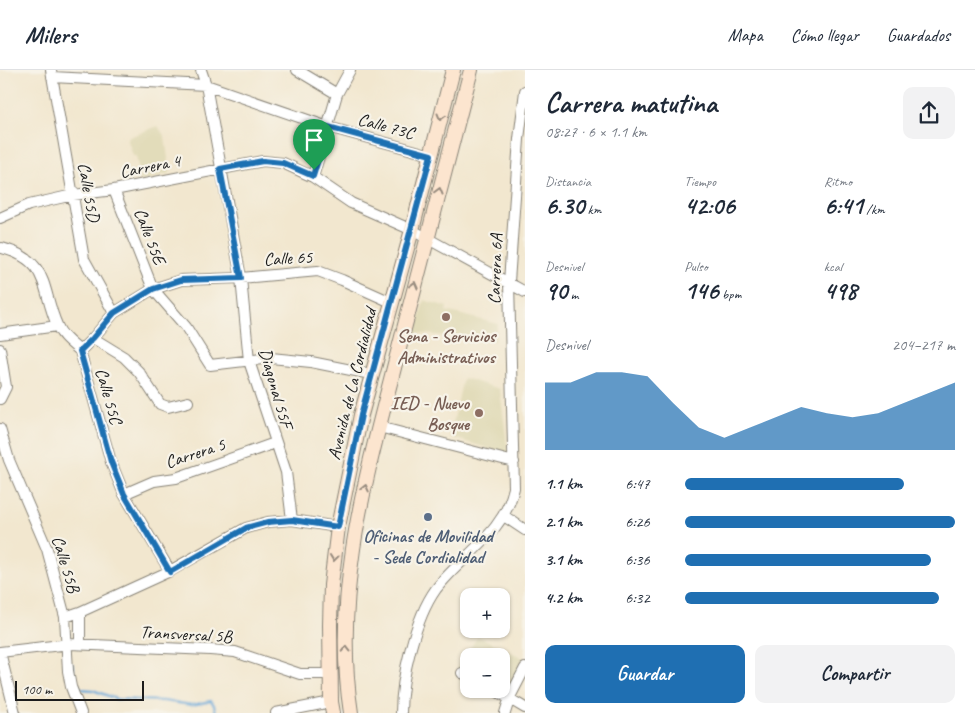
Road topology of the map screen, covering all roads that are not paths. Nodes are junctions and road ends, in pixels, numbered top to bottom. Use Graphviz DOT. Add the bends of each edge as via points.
graph roads {
  1 [pos="201,70"];
  2 [pos="297,70"];
  3 [pos="350,70"];
  4 [pos="453,70"];
  5 [pos="471,70"];
  6 [pos="51,74"];
  7 [pos="206,86"];
  8 [pos="525,91"];
  9 [pos="337,94"];
  10 [pos="328,127"];
  11 [pos="522,139"];
  12 [pos="431,155"];
  13 [pos="220,169"];
  14 [pos="313,176"];
  15 [pos="114,190"];
  16 [pos="73,196"];
  17 [pos="0,218"];
  18 [pos="412,230"];
  19 [pos="426,238"];
  20 [pos="1,247"];
  21 [pos="241,278"];
  22 [pos="509,282"];
  23 [pos="153,289"];
  24 [pos="525,292"];
  25 [pos="391,302"];
  26 [pos="114,313"];
  27 [pos="57,326"];
  28 [pos="0,334"];
  29 [pos="93,338"];
  30 [pos="0,349"];
  31 [pos="80,351"];
  32 [pos="249,360"];
  33 [pos="371,374"];
  34 [pos="0,399"];
  35 [pos="188,402"];
  36 [pos="379,427"];
  37 [pos="0,429"];
  38 [pos="275,442"];
  39 [pos="514,462"];
  40 [pos="124,494"];
  41 [pos="504,516"];
  42 [pos="292,520"];
  43 [pos="338,527"];
  44 [pos="525,530"];
  45 [pos="170,572"];
  46 [pos="80,612"];
  47 [pos="65,617"];
  48 [pos="67,644"];
  49 [pos="80,644"];
  50 [pos="0,652"];
  51 [pos="525,668"];
  52 [pos="331,674"];
  53 [pos="510,697"];
  54 [pos="510,698"];
  55 [pos="332,707"];
  56 [pos="525,708"];
  57 [pos="15,713"];
  58 [pos="82,713"];
  59 [pos="276,713"];
  60 [pos="351,713"];
  61 [pos="401,713"];
  62 [pos="505,713"];
  1 -- 7 [label="street"];
  2 -- 9 [label="street"];
  3 -- 9 [label="street"];
  4 -- 12 [label="main road, Avenida de La Cordialidad, one-way"];
  19 -- 5 [label="main road, Avenida de La Cordialidad, one-way"];
  6 -- 7 [label="street, Calle 73C"];
  6 -- 16 [label="street, Calle 55D"];
  7 -- 10 [label="street, Calle 73C"];
  7 -- 13 [label="street, Diagonal 55F"];
  8 -- 11 [label="street, Carrera 6A"];
  9 -- 10 [label="street"];
  10 -- 12 [label="street, Calle 73C"];
  10 -- 14 [label="street"];
  11 -- 22 [label="street, Carrera 6A"];
  12 -- 18 [label="main road, Avenida de La Cordialidad"];
  13 -- 14 [label="street, Carrera 4" via="263,161 283,163"];
  13 -- 15 [label="street, Carrera 4"];
  13 -- 21 [label="street, Diagonal 55F"];
  14 -- 18 [label="street, Carrera 4" via="351,203"];
  15 -- 16 [label="street, Carrera 4"];
  15 -- 23 [label="street, Calle 55E"];
  16 -- 17 [label="street, Carrera 4" via="29,205"];
  16 -- 26 [label="street, Calle 55D" via="84,259"];
  18 -- 19 [label="street, Carrera 4"];
  18 -- 25 [label="main road, Avenida de La Cordialidad"];
  19 -- 22 [label="street, Carrera 4"];
  36 -- 19 [label="main road, Avenida de La Cordialidad, one-way"];
  20 -- 27 [label="street, Calle 55C" via="18,252 43,277"];
  21 -- 23 [label="street, Calle 65" via="181,280"];
  21 -- 25 [label="street, Calle 65" via="318,271"];
  21 -- 32 [label="street, Diagonal 55F"];
  22 -- 24 [label="street, Carrera 4"];
  22 -- 39 [label="street, Carrera 6A"];
  23 -- 26 [label="street, Calle 65"];
  23 -- 32 [label="street, Calle 55E" via="186,327 210,366"];
  25 -- 33 [label="main road, Avenida de La Cordialidad"];
  26 -- 29 [label="street, Calle 65"];
  27 -- 28 [label="street"];
  27 -- 31 [label="street, Calle 55C"];
  29 -- 31 [label="street, Calle 65"];
  29 -- 35 [label="street" via="124,357 139,372 160,404 168,407"];
  30 -- 34 [label="street" via="6,387"];
  31 -- 40 [label="street, Calle 55C" via="111,462"];
  32 -- 33 [label="street" via="294,360"];
  32 -- 38 [label="street, Diagonal 55F"];
  33 -- 43 [label="main road, Avenida de La Cordialidad"];
  36 -- 39 [label="street"];
  60 -- 36 [label="main road, Avenida de La Cordialidad, one-way" via="346,663 347,588 352,548"];
  37 -- 47 [label="street, Calle 55B" via="9,460 47,549"];
  38 -- 40 [label="street, Carrera 5" via="176,478 154,481"];
  38 -- 42 [label="street, Diagonal 55F" via="286,472"];
  39 -- 41 [label="street, Carrera 6A" via="514,488"];
  40 -- 45 [label="street, Calle 55C"];
  41 -- 44 [label="street"];
  41 -- 61 [label="street, Carrera 6A" via="428,602 412,642"];
  42 -- 43 [label="street"];
  42 -- 45 [label="street" via="246,528"];
  43 -- 52 [label="main road, Avenida de La Cordialidad, one-way" via="331,586"];
  45 -- 46 [label="street"];
  46 -- 47 [label="street"];
  46 -- 49 [label="street, Calle 55B"];
  47 -- 48 [label="street, Calle 55B"];
  48 -- 49 [label="street, Transversal 5B"];
  48 -- 50 [label="street, Transversal 5B"];
  48 -- 58 [label="street, Calle 55B" via="71,687"];
  49 -- 52 [label="street, Transversal 5B" via="235,652 300,674"];
  50 -- 57 [label="street"];
  51 -- 53 [label="street"];
  52 -- 55 [label="main road, Avenida de La Cordialidad"];
  53 -- 56 [label="street"];
  54 -- 62 [label="street"];
  55 -- 59 [label="street"];
}
